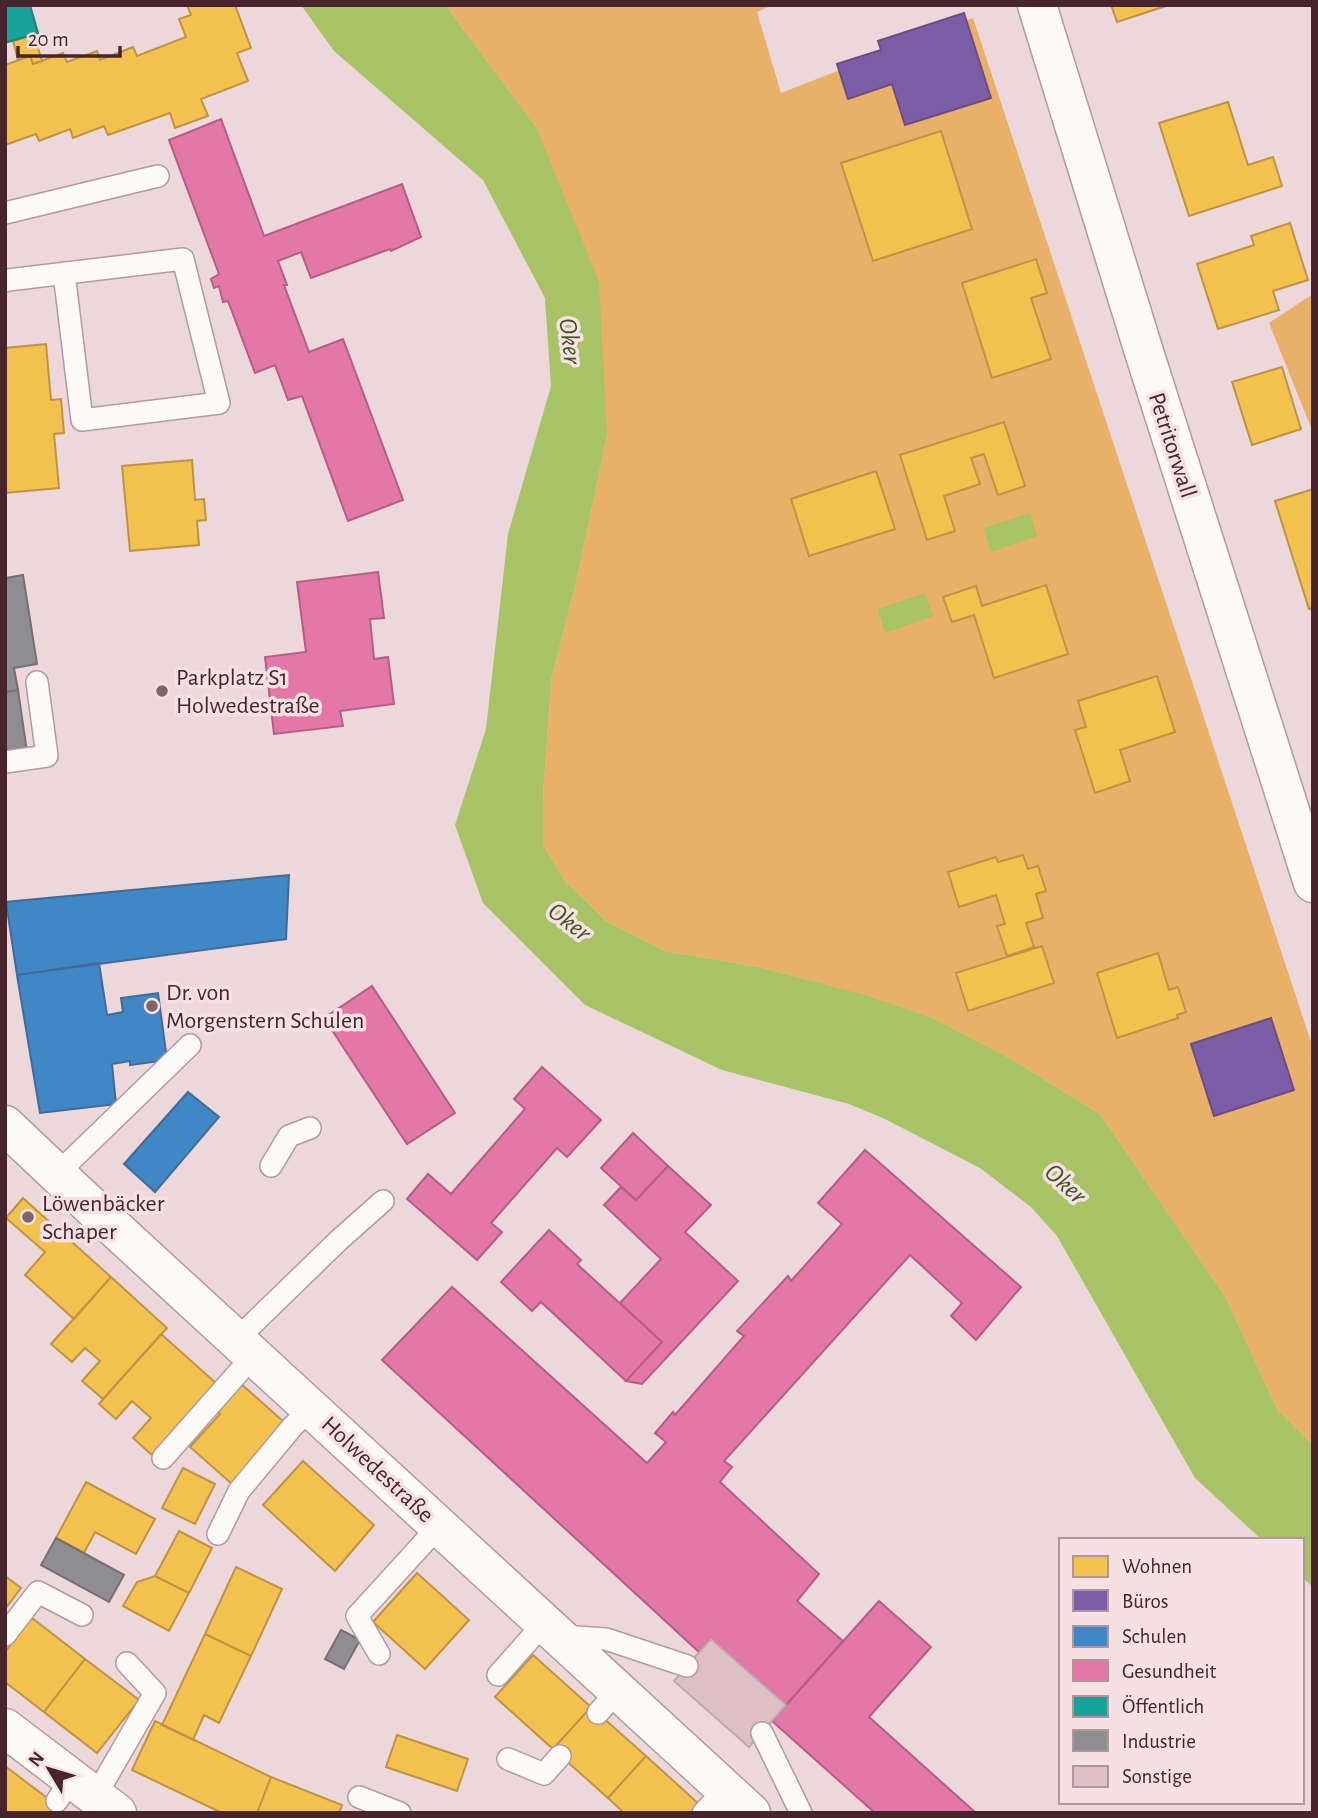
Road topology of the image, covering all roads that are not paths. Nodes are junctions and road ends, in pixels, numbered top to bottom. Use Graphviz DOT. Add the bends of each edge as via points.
graph roads {
  1 [pos="1037,5"];
  2 [pos="158,176"];
  3 [pos="5,214"];
  4 [pos="64,273"];
  5 [pos="5,281"];
  6 [pos="37,682"];
  7 [pos="5,762"];
  8 [pos="1313,883"];
  9 [pos="190,1045"];
  10 [pos="5,1125"];
  11 [pos="310,1128"];
  12 [pos="271,1166"];
  13 [pos="57,1174"];
  14 [pos="383,1201"];
  15 [pos="245,1347"];
  16 [pos="312,1408"];
  17 [pos="163,1458"];
  18 [pos="440,1525"];
  19 [pos="218,1534"];
  20 [pos="82,1615"];
  21 [pos="553,1629"];
  22 [pos="5,1635"];
  23 [pos="379,1654"];
  24 [pos="127,1663"];
  25 [pos="687,1666"];
  26 [pos="498,1675"];
  27 [pos="5,1728"];
  28 [pos="762,1733"];
  29 [pos="560,1756"];
  30 [pos="508,1759"];
  31 [pos="85,1797"];
  32 [pos="359,1797"];
  33 [pos="727,1805"];
  34 [pos="400,1813"];
  35 [pos="801,1813"];
  1 -- 8 [label="street, Petritorwall"];
  2 -- 3 [label="lane"];
  4 -- 4 [label="lane" via="183,259 219,403 82,420"];
  4 -- 5 [label="lane"];
  6 -- 7 [label="lane" via="47,756"];
  9 -- 13 [label="lane"];
  10 -- 13 [label="street, Holwedestraße"];
  11 -- 12 [label="lane" via="289,1136"];
  13 -- 15 [label="street, Holwedestraße"];
  14 -- 15 [label="lane" via="339,1240"];
  15 -- 16 [label="street, Holwedestraße"];
  15 -- 17 [label="lane"];
  16 -- 18 [label="street, Holwedestraße"];
  16 -- 19 [label="lane" via="239,1491"];
  18 -- 21 [label="street, Holwedestraße"];
  18 -- 23 [label="lane" via="357,1616"];
  20 -- 22 [label="lane" via="38,1592"];
  21 -- 25 [label="lane" via="606,1639"];
  21 -- 26 [label="lane"];
  21 -- 33 [label="street, Holwedestraße" via="608,1701"];
  24 -- 31 [label="lane" via="155,1693"];
  27 -- 31 [label="street"];
  28 -- 35 [label="lane"];
  29 -- 30 [label="lane" via="544,1774"];
  32 -- 34 [label="lane"];
}
